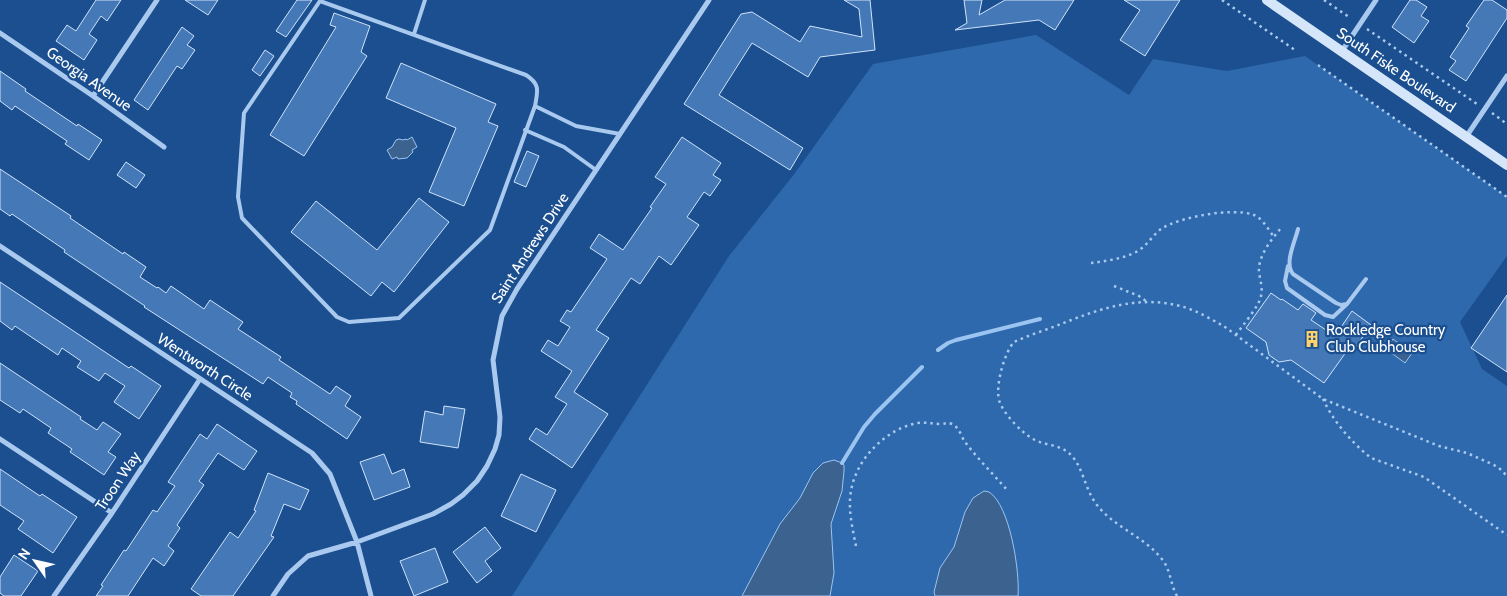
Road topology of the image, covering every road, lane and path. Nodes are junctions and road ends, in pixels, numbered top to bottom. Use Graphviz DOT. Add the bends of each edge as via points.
graph roads {
  1 [pos="157,0"];
  2 [pos="425,0"];
  3 [pos="709,0"];
  4 [pos="1222,0"];
  5 [pos="1267,0"];
  6 [pos="1324,0"];
  7 [pos="1376,0"];
  8 [pos="1349,17"];
  9 [pos="1366,28"];
  10 [pos="0,33"];
  11 [pos="414,34"];
  12 [pos="1295,50"];
  13 [pos="1342,51"];
  14 [pos="1318,65"];
  15 [pos="1507,76"];
  16 [pos="93,96"];
  17 [pos="1477,104"];
  18 [pos="535,106"];
  19 [pos="1492,113"];
  20 [pos="1507,124"];
  21 [pos="525,130"];
  22 [pos="620,134"];
  23 [pos="1466,137"];
  24 [pos="164,146"];
  25 [pos="1507,165"];
  26 [pos="596,170"];
  27 [pos="1507,197"];
  28 [pos="1281,228"];
  29 [pos="1298,229"];
  30 [pos="1274,237"];
  31 [pos="0,246"];
  32 [pos="1091,263"];
  33 [pos="1289,264"];
  34 [pos="1366,279"];
  35 [pos="1114,286"];
  36 [pos="1147,302"];
  37 [pos="1347,304"];
  38 [pos="1236,335"];
  39 [pos="200,379"];
  40 [pos="1322,398"];
  41 [pos="0,439"];
  42 [pos="1507,476"];
  43 [pos="1008,491"];
  44 [pos="112,513"];
  45 [pos="1507,535"];
  46 [pos="357,542"];
  47 [pos="856,546"];
  48 [pos="54,596"];
  49 [pos="273,596"];
  50 [pos="371,596"];
  51 [pos="1178,596"];
  1 -- 16 [label="street"];
  2 -- 11 [label="lane"];
  3 -- 22 [label="street, Saint Andrews Drive"];
  4 -- 12 [label="path"];
  5 -- 13 [label="main road, South Fiske Boulevard"];
  6 -- 8 [label="path"];
  7 -- 13 [label="street"];
  9 -- 17 [label="path"];
  10 -- 16 [label="street, Georgia Avenue"];
  11 -- 18 [label="lane" via="526,75 535,81"];
  11 -- 21 [label="lane" via="320,0 244,114 238,197 242,218 337,317 349,322 399,318 490,230"];
  13 -- 23 [label="main road, South Fiske Boulevard"];
  14 -- 27 [label="path"];
  15 -- 23 [label="street"];
  16 -- 24 [label="street, Georgia Avenue"];
  18 -- 21 [label="lane"];
  18 -- 22 [label="lane" via="576,126"];
  19 -- 20 [label="path"];
  21 -- 26 [label="lane" via="564,147"];
  22 -- 26 [label="street, Saint Andrews Drive"];
  23 -- 25 [label="main road, South Fiske Boulevard"];
  26 -- 46 [label="street, Saint Andrews Drive" via="502,316 493,360 499,435 488,466 463,495 442,510"];
  28 -- 30 [label="path"];
  29 -- 33 [label="lane"];
  30 -- 32 [label="path" via="1255,215 1244,212 1200,216 1168,225 1131,254"];
  30 -- 38 [label="path" via="1260,264 1262,290 1259,301"];
  31 -- 39 [label="street, Wentworth Circle"];
  33 -- 37 [label="lane" via="1293,274 1336,303"];
  33 -- 37 [label="lane" via="1285,281 1287,288 1325,315 1333,317"];
  34 -- 37 [label="lane"];
  35 -- 36 [label="path"];
  36 -- 38 [label="path" via="1180,306 1211,319"];
  36 -- 51 [label="path" via="1106,308 1014,342 1004,358 998,395 1003,408 1028,436 1072,455 1096,504 1161,557"];
  38 -- 40 [label="path"];
  39 -- 44 [label="street, Troon Way"];
  39 -- 46 [label="street, Wentworth Circle" via="312,452 330,474"];
  40 -- 42 [label="path" via="1428,442 1474,456 1494,465"];
  40 -- 45 [label="path" via="1334,420 1370,458 1424,477"];
  41 -- 44 [label="street"];
  43 -- 47 [label="path" via="966,443 955,425 931,422 904,427 873,449 856,473 850,505"];
  44 -- 48 [label="street, Troon Way"];
  46 -- 49 [label="street, Saint Andrews Drive" via="308,556 288,574"];
  46 -- 50 [label="street, Wentworth Circle"];
}
